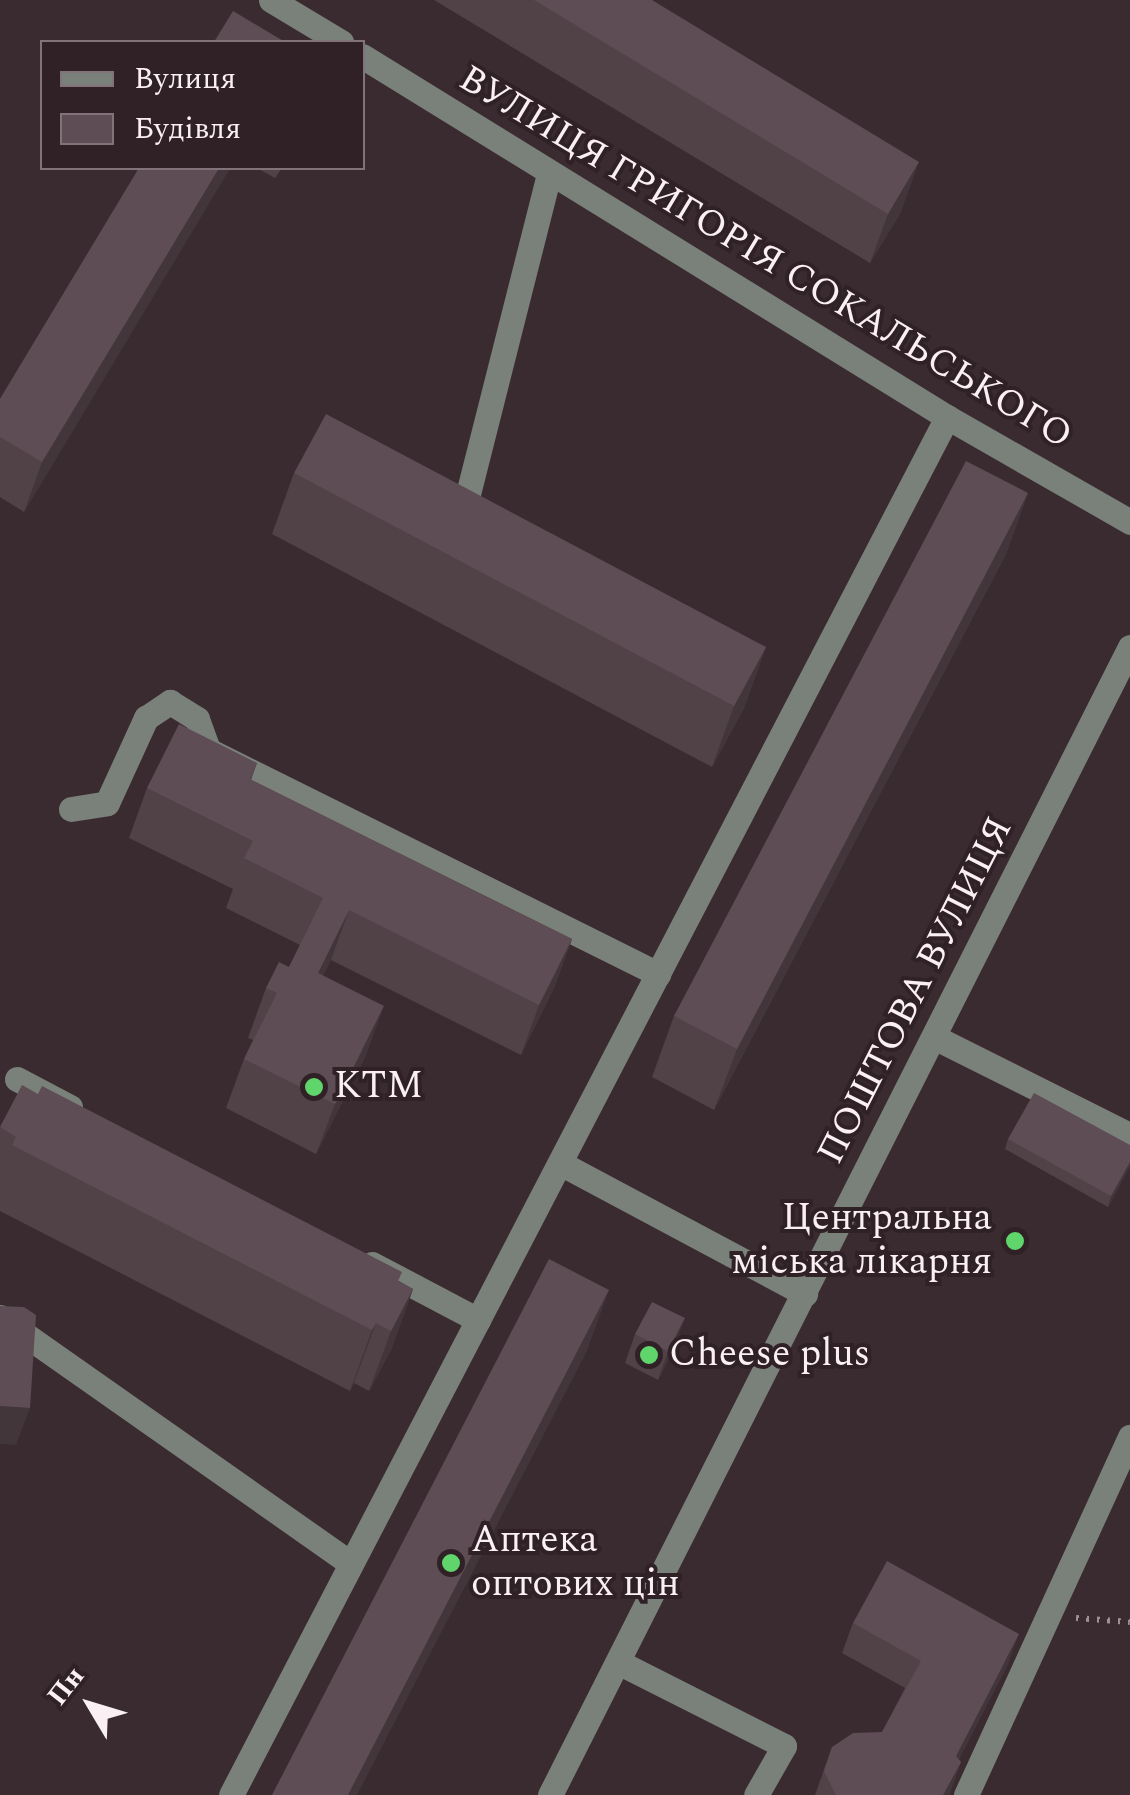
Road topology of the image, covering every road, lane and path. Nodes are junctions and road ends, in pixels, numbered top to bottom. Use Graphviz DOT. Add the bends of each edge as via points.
graph roads {
  1 [pos="271,0"];
  2 [pos="310,10"];
  3 [pos="339,40"];
  4 [pos="365,58"];
  5 [pos="549,174"];
  6 [pos="947,417"];
  7 [pos="468,494"];
  8 [pos="1130,522"];
  9 [pos="1130,647"];
  10 [pos="70,809"];
  11 [pos="658,974"];
  12 [pos="934,1036"];
  13 [pos="17,1080"];
  14 [pos="98,1122"];
  15 [pos="1130,1135"];
  16 [pos="560,1163"];
  17 [pos="339,1247"];
  18 [pos="805,1294"];
  19 [pos="0,1317"];
  20 [pos="478,1320"];
  21 [pos="1130,1437"];
  22 [pos="352,1564"];
  23 [pos="1048,1616"];
  24 [pos="1130,1622"];
  25 [pos="618,1662"];
  26 [pos="231,1795"];
  27 [pos="550,1795"];
  28 [pos="756,1795"];
  29 [pos="966,1795"];
  1 -- 2 [label="street"];
  2 -- 3 [label="street"];
  4 -- 5 [label="street, ВУЛИЦЯ ГРИГОРІЯ СОКАЛЬСЬКОГО"];
  5 -- 6 [label="street, ВУЛИЦЯ ГРИГОРІЯ СОКАЛЬСЬКОГО"];
  5 -- 7 [label="street"];
  6 -- 8 [label="street, ВУЛИЦЯ ГРИГОРІЯ СОКАЛЬСЬКОГО"];
  6 -- 11 [label="street"];
  9 -- 12 [label="street, ПОШТОВА ВУЛИЦЯ"];
  10 -- 11 [label="street" via="107,803 146,718 170,702 196,720 208,750"];
  11 -- 16 [label="street"];
  12 -- 15 [label="street"];
  12 -- 18 [label="street, ПОШТОВА ВУЛИЦЯ"];
  13 -- 14 [label="street"];
  16 -- 18 [label="street"];
  16 -- 20 [label="street"];
  17 -- 20 [label="street"];
  18 -- 25 [label="street, ПОШТОВА ВУЛИЦЯ"];
  19 -- 22 [label="street"];
  20 -- 22 [label="street"];
  21 -- 23 [label="street"];
  22 -- 26 [label="street"];
  23 -- 24 [label="path"];
  23 -- 29 [label="street"];
  25 -- 27 [label="street, ПОШТОВА ВУЛИЦЯ"];
  25 -- 28 [label="street" via="784,1746"];
}
